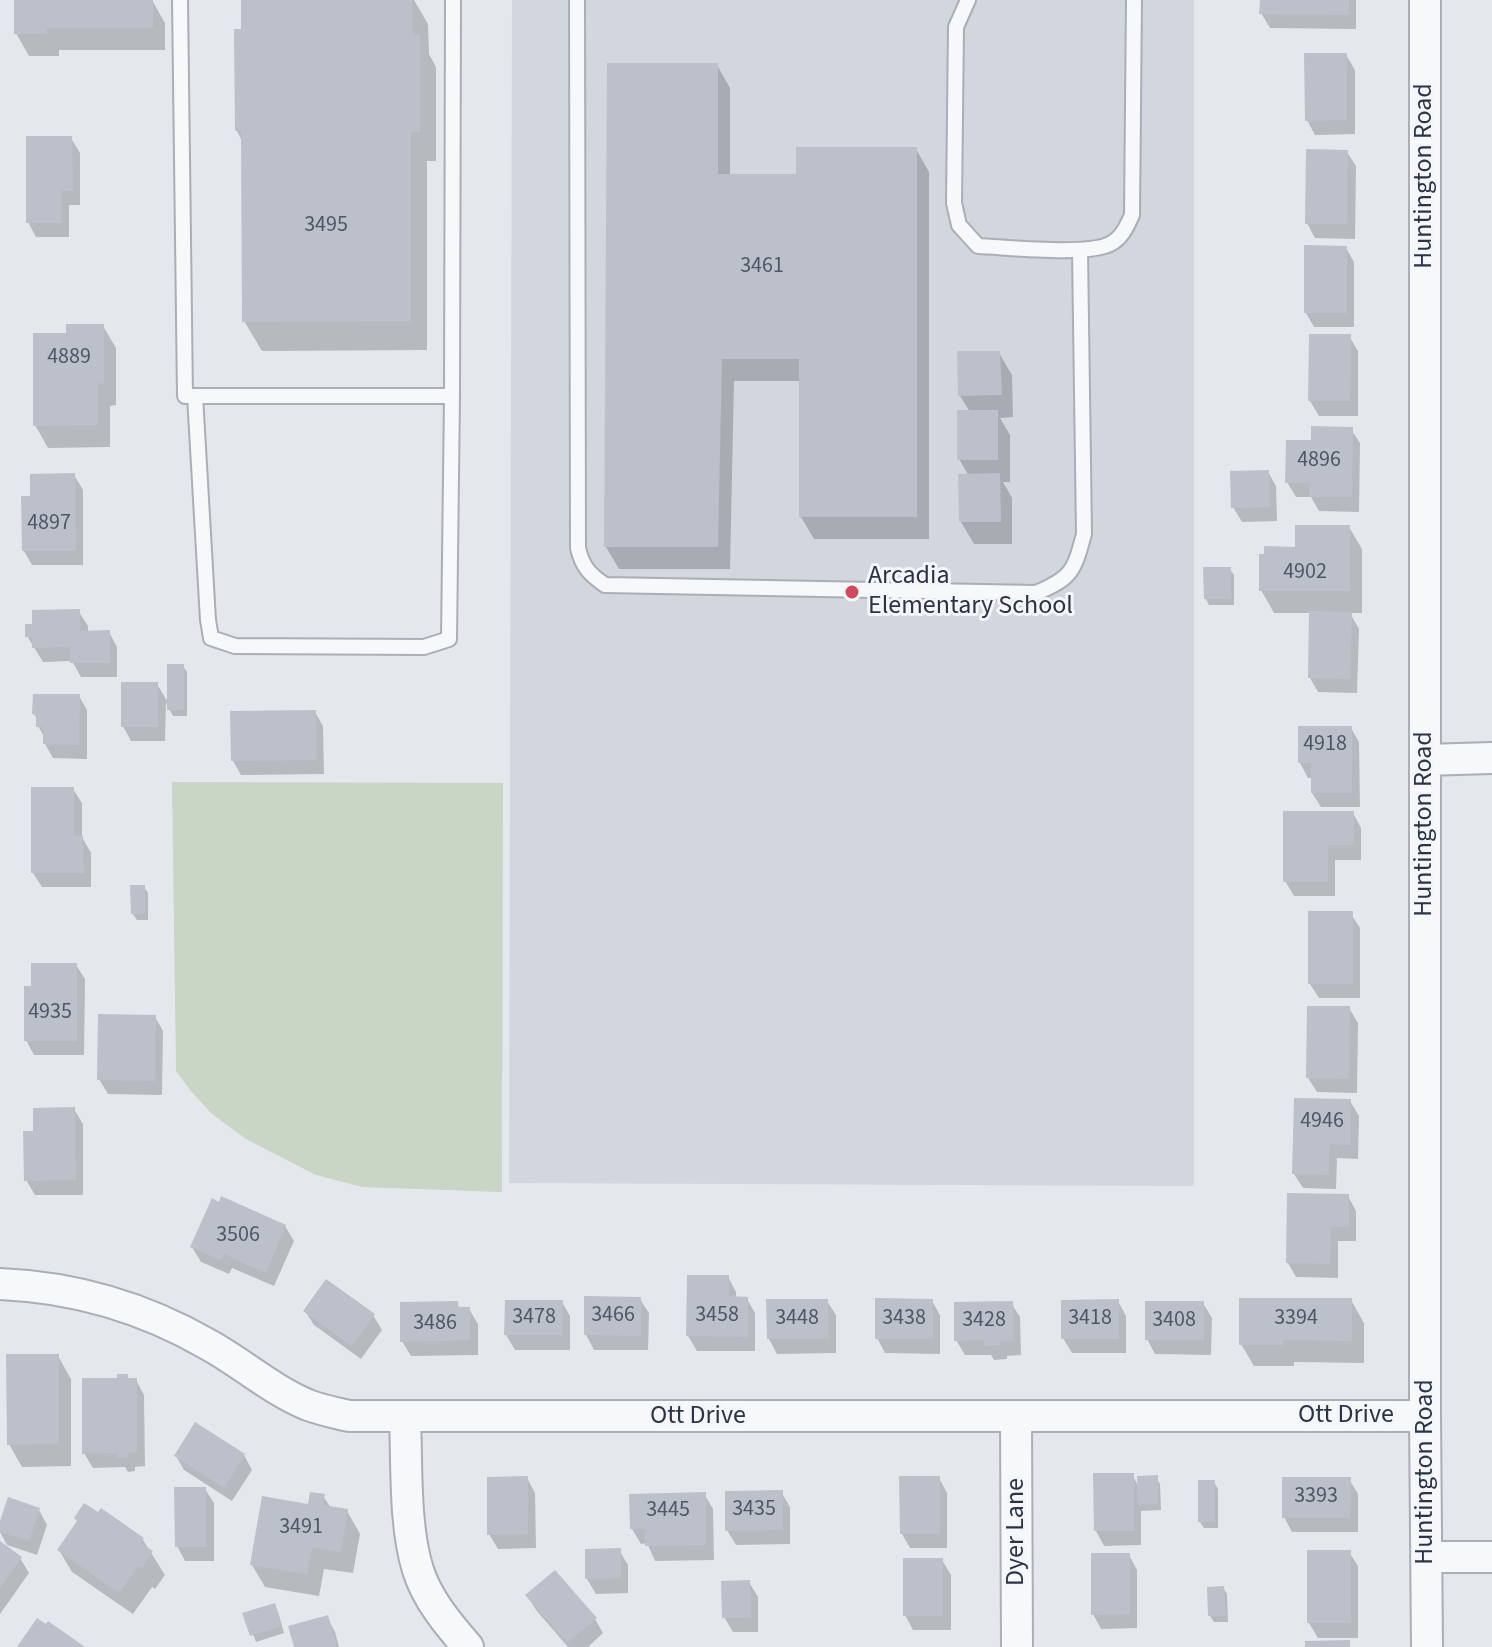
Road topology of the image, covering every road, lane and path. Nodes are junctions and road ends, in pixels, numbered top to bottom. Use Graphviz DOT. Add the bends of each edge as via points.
graph roads {
  1 [pos="180,0"];
  2 [pos="453,0"];
  3 [pos="577,0"];
  4 [pos="968,0"];
  5 [pos="1134,0"];
  6 [pos="1425,0"];
  7 [pos="1080,250"];
  8 [pos="195,396"];
  9 [pos="452,396"];
  10 [pos="1492,758"];
  11 [pos="1425,760"];
  12 [pos="0,1284"];
  13 [pos="1016,1416"];
  14 [pos="1425,1416"];
  15 [pos="405,1417"];
  16 [pos="1426,1557"];
  17 [pos="1492,1557"];
  18 [pos="468,1647"];
  19 [pos="1017,1647"];
  20 [pos="1427,1647"];
  1 -- 8 [label="lane" via="185,396"];
  2 -- 9 [label="lane"];
  3 -- 7 [label="lane" via="578,548 582,564 605,585 1036,593 1059,584 1076,565 1084,534"];
  4 -- 7 [label="lane" via="956,27 954,203 959,225 978,246"];
  5 -- 7 [label="lane" via="1132,215 1125,232 1110,245"];
  6 -- 11 [label="street, Huntington Road"];
  8 -- 9 [label="lane"];
  8 -- 9 [label="lane" via="211,638 235,646 424,647 449,639"];
  10 -- 11 [label="street"];
  11 -- 14 [label="street, Huntington Road"];
  12 -- 15 [label="street, Ott Drive" via="103,1299 158,1319 310,1406 349,1416"];
  13 -- 14 [label="street, Ott Drive"];
  13 -- 15 [label="street, Ott Drive"];
  13 -- 19 [label="street, Dyer Lane"];
  14 -- 16 [label="street, Huntington Road"];
  15 -- 18 [label="street" via="410,1534 419,1571 435,1605"];
  16 -- 17 [label="street"];
  16 -- 20 [label="street, Huntington Road"];
}
